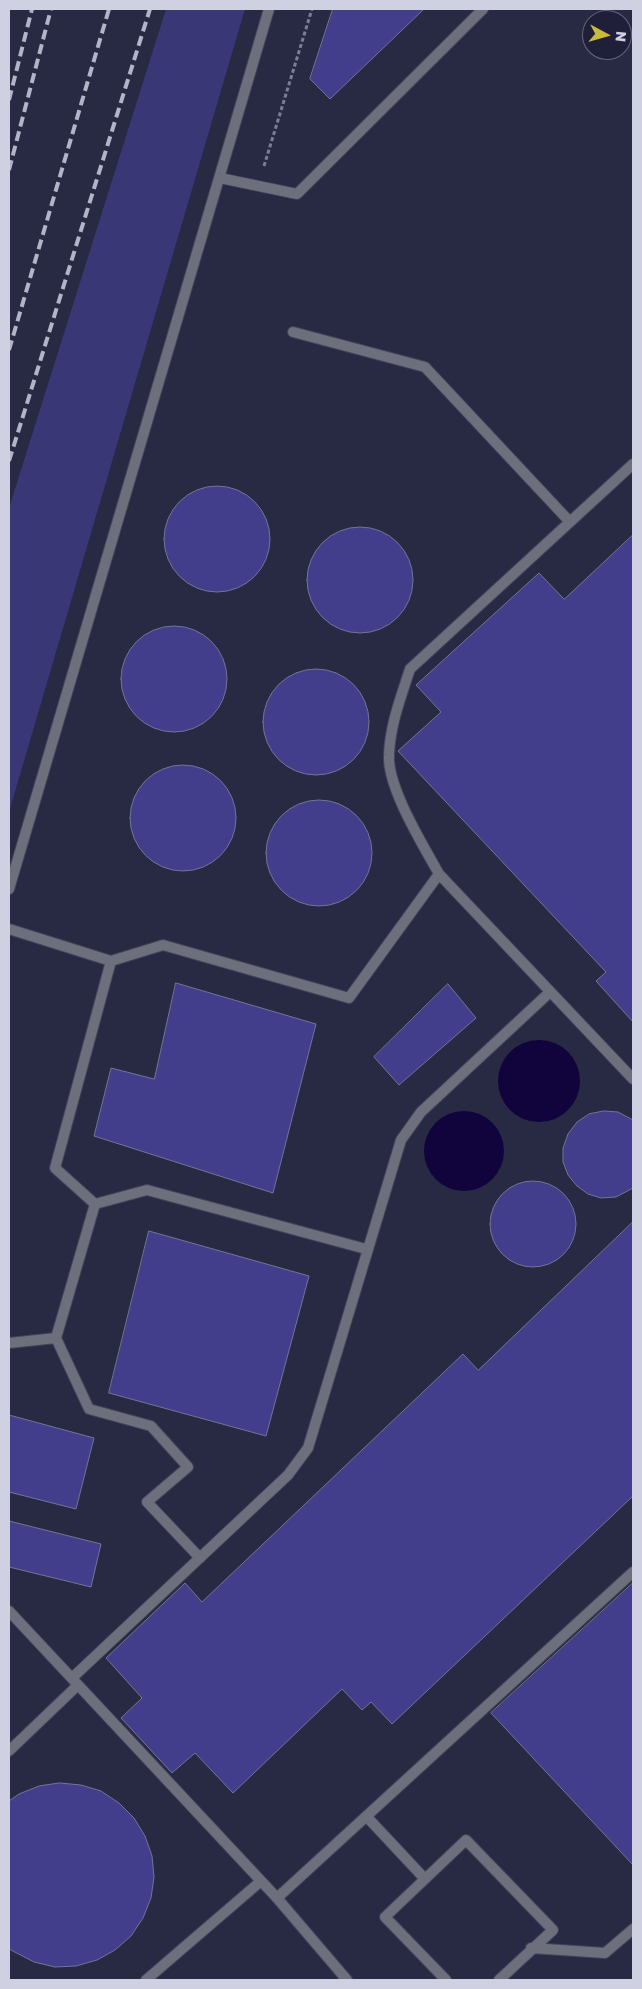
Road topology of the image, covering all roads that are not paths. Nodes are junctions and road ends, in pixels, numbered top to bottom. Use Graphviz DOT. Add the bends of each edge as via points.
graph roads {
  1 [pos="269,9"];
  2 [pos="483,9"];
  3 [pos="220,178"];
  4 [pos="293,332"];
  5 [pos="633,464"];
  6 [pos="570,522"];
  7 [pos="439,874"];
  8 [pos="9,889"];
  9 [pos="9,929"];
  10 [pos="111,961"];
  11 [pos="550,992"];
  12 [pos="633,1079"];
  13 [pos="95,1204"];
  14 [pos="366,1249"];
  15 [pos="56,1338"];
  16 [pos="9,1343"];
  17 [pos="200,1558"];
  18 [pos="633,1572"];
  19 [pos="9,1611"];
  20 [pos="75,1682"];
  21 [pos="9,1751"];
  22 [pos="366,1817"];
  23 [pos="425,1879"];
  24 [pos="261,1881"];
  25 [pos="277,1898"];
  26 [pos="633,1929"];
  27 [pos="531,1948"];
  28 [pos="442,1979"];
  29 [pos="146,1980"];
  30 [pos="347,1980"];
  31 [pos="499,1980"];
  1 -- 3 [label="street"];
  2 -- 3 [label="street" via="298,194"];
  3 -- 8 [label="street"];
  4 -- 6 [label="street" via="425,367"];
  5 -- 6 [label="street"];
  6 -- 7 [label="street" via="410,669 394,716 389,756 398,796"];
  7 -- 10 [label="street" via="349,998 163,945"];
  7 -- 11 [label="street"];
  9 -- 10 [label="street"];
  10 -- 13 [label="street" via="55,1168"];
  11 -- 12 [label="street"];
  11 -- 14 [label="street" via="421,1112 401,1140"];
  13 -- 14 [label="street" via="147,1190"];
  13 -- 15 [label="street"];
  14 -- 17 [label="street" via="308,1448 288,1475"];
  15 -- 16 [label="street"];
  15 -- 17 [label="street" via="89,1409 151,1426 188,1467 148,1502"];
  17 -- 20 [label="street"];
  18 -- 22 [label="street"];
  19 -- 20 [label="street"];
  20 -- 21 [label="street"];
  20 -- 24 [label="street"];
  22 -- 23 [label="street"];
  22 -- 25 [label="street"];
  23 -- 27 [label="street" via="466,1840 553,1930"];
  23 -- 28 [label="street" via="385,1917"];
  24 -- 25 [label="street"];
  24 -- 29 [label="street"];
  25 -- 30 [label="street"];
  26 -- 27 [label="street" via="605,1954"];
  27 -- 31 [label="street"];
}
